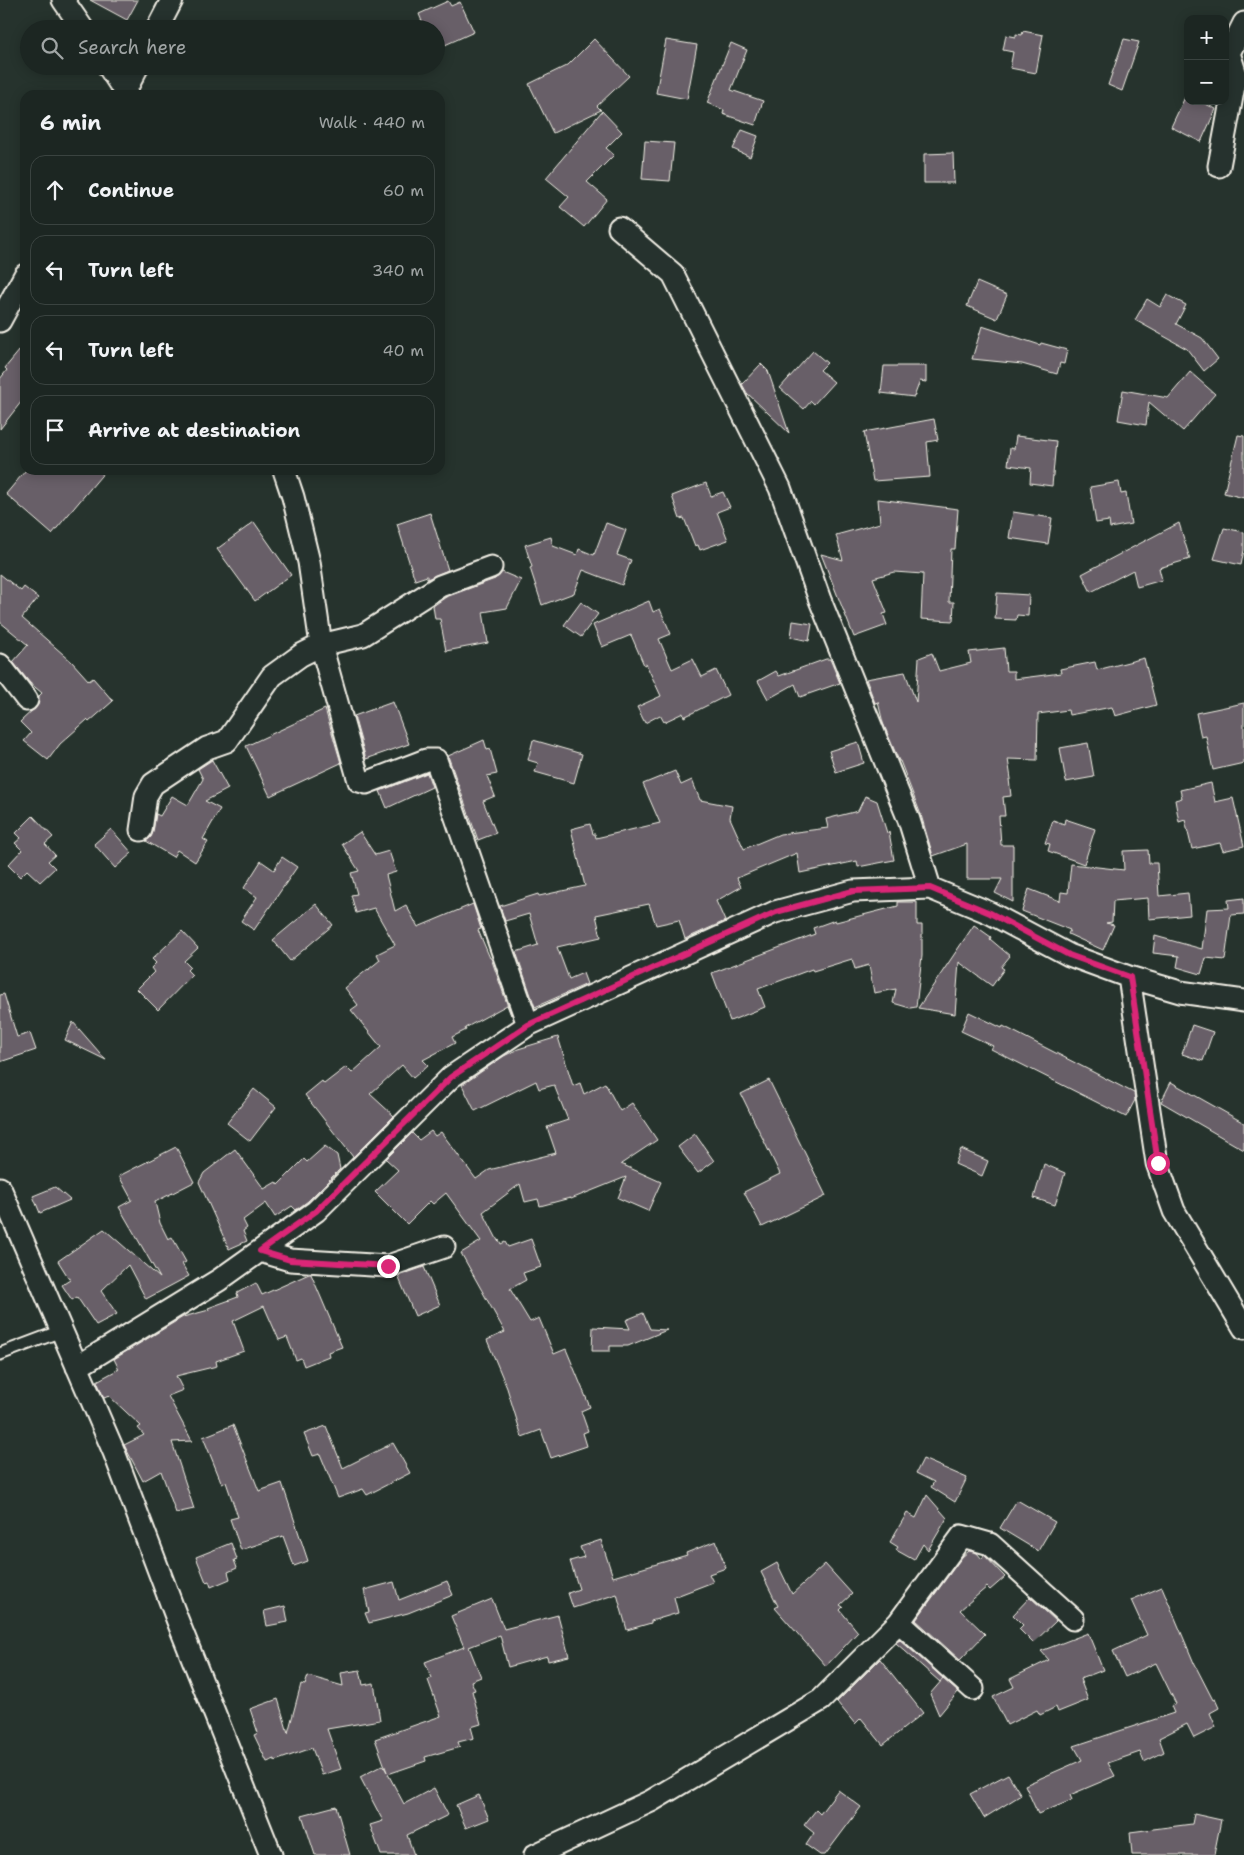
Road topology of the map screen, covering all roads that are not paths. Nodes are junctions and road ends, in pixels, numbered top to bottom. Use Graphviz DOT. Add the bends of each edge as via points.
graph roads {
  1 [pos="63,0"];
  2 [pos="172,0"];
  3 [pos="76,20"];
  4 [pos="162,20"];
  5 [pos="1244,22"];
  6 [pos="113,75"];
  7 [pos="134,75"];
  8 [pos="123,90"];
  9 [pos="127,90"];
  10 [pos="1219,166"];
  11 [pos="619,228"];
  12 [pos="20,284"];
  13 [pos="0,321"];
  14 [pos="286,475"];
  15 [pos="491,567"];
  16 [pos="321,645"];
  17 [pos="0,665"];
  18 [pos="27,700"];
  19 [pos="141,830"];
  20 [pos="930,888"];
  21 [pos="1130,977"];
  22 [pos="1244,1001"];
  23 [pos="528,1025"];
  24 [pos="0,1188"];
  25 [pos="444,1247"];
  26 [pos="260,1251"];
  27 [pos="1244,1328"];
  28 [pos="61,1331"];
  29 [pos="0,1354"];
  30 [pos="76,1367"];
  31 [pos="1073,1619"];
  32 [pos="899,1622"];
  33 [pos="973,1689"];
  34 [pos="271,1855"];
  35 [pos="535,1855"];
  1 -- 3 [label="street"];
  2 -- 4 [label="street"];
  5 -- 10 [label="street" via="1229,53 1236,75"];
  6 -- 8 [label="street"];
  7 -- 9 [label="street"];
  11 -- 20 [label="street" via="674,274 780,488 820,600 909,820"];
  12 -- 13 [label="street"];
  14 -- 16 [label="street" via="309,562"];
  15 -- 16 [label="street" via="440,586 363,635"];
  16 -- 19 [label="street" via="272,676 228,741 207,748 153,784 146,796"];
  16 -- 23 [label="street" via="359,781 366,783 426,760 436,760"];
  17 -- 18 [label="street"];
  20 -- 21 [label="street" via="990,913 1069,955"];
  20 -- 23 [label="street" via="853,891 776,912"];
  21 -- 22 [label="street" via="1180,992"];
  21 -- 27 [label="street" via="1158,1163 1174,1211"];
  23 -- 26 [label="street" via="451,1077 316,1211"];
  24 -- 28 [label="street"];
  25 -- 26 [label="street" via="388,1266 290,1260"];
  26 -- 30 [label="street" via="219,1280"];
  28 -- 29 [label="lane"];
  28 -- 30 [label="street"];
  30 -- 34 [label="street" via="114,1452"];
  31 -- 32 [label="street" via="990,1544 962,1536"];
  32 -- 33 [label="street"];
  32 -- 35 [label="street" via="821,1700 651,1801"];
}
